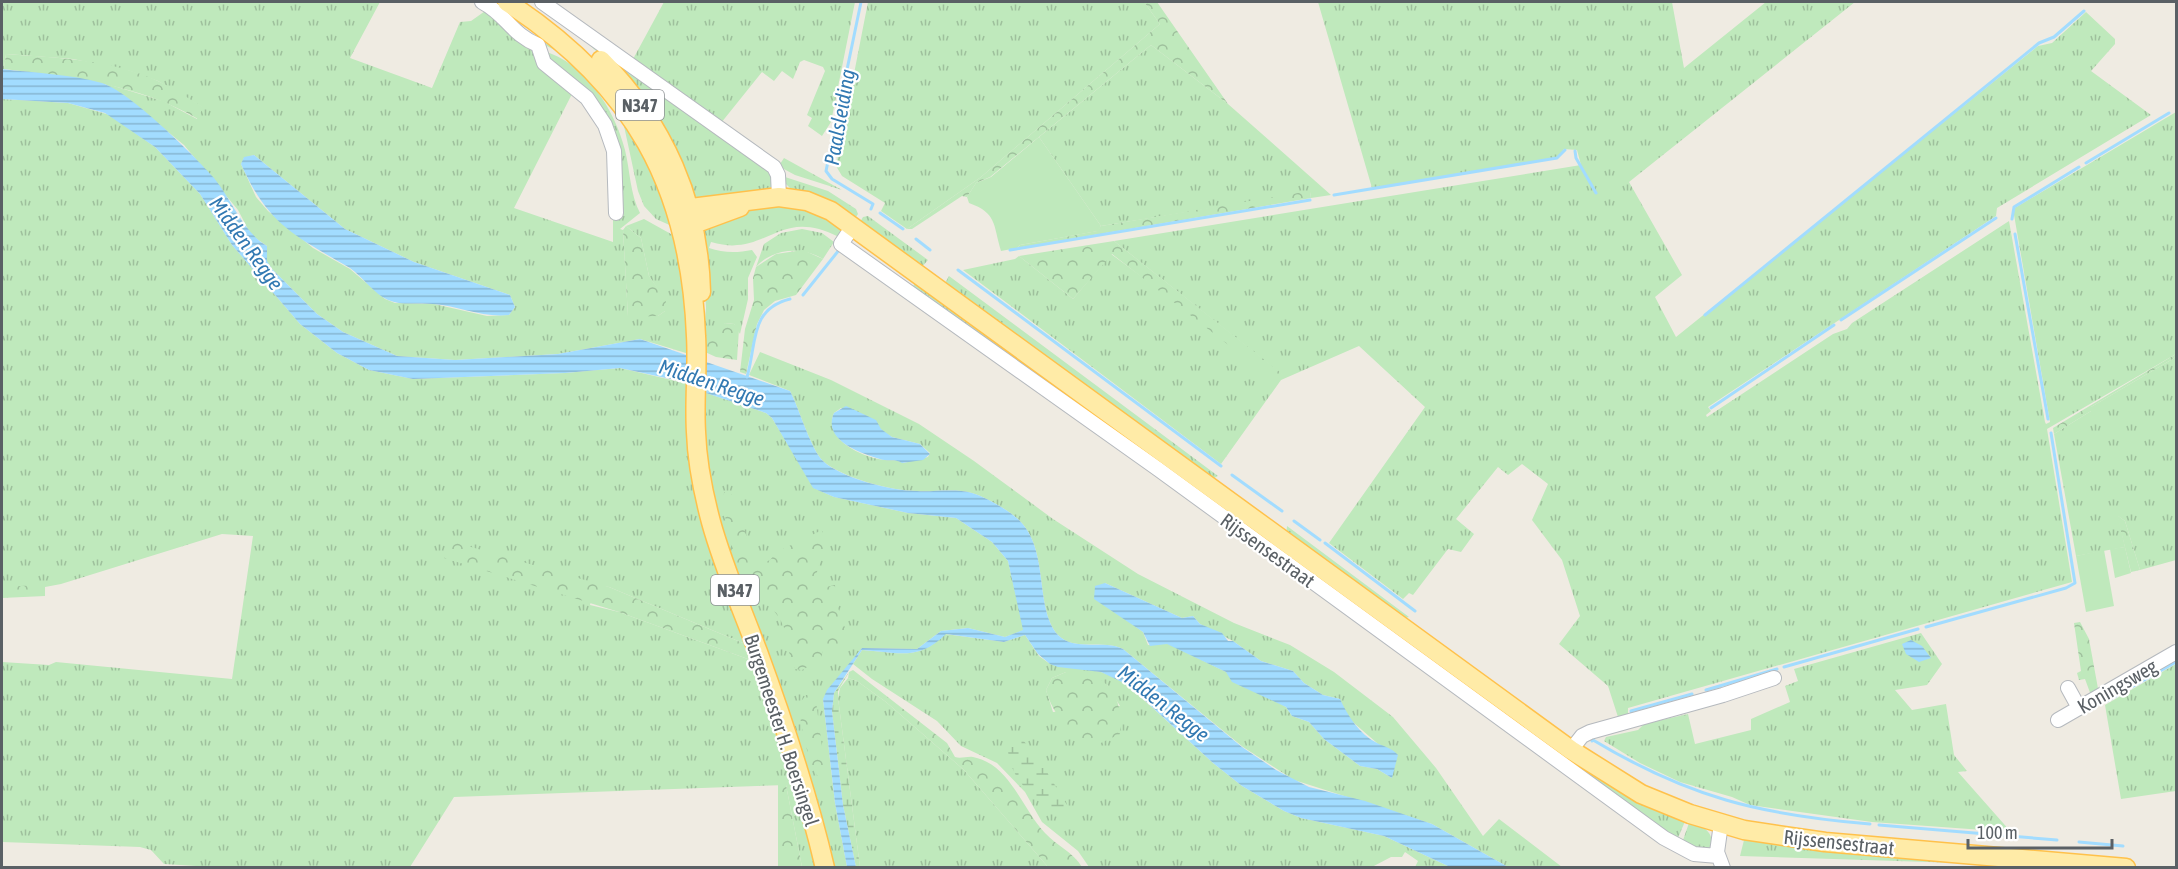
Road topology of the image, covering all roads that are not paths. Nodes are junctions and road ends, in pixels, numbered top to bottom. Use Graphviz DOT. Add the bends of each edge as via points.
graph roads {
  1 [pos="482,2"];
  2 [pos="507,2"];
  3 [pos="519,2"];
  4 [pos="542,2"];
  5 [pos="555,28"];
  6 [pos="538,45"];
  7 [pos="779,197"];
  8 [pos="616,213"];
  9 [pos="688,217"];
  10 [pos="853,226"];
  11 [pos="2176,652"];
  12 [pos="1774,678"];
  13 [pos="2068,688"];
  14 [pos="2079,708"];
  15 [pos="2058,720"];
  16 [pos="1571,750"];
  17 [pos="1721,824"];
  18 [pos="1720,862"];
  19 [pos="825,867"];
  20 [pos="2126,867"];
  1 -- 6 [label="street" via="501,14 522,39"];
  2 -- 5 [label="main road, N347"];
  3 -- 5 [label="main road, N347"];
  4 -- 7 [label="street" via="774,167"];
  5 -- 6 [label="street"];
  5 -- 9 [label="main road, N347" via="631,115"];
  6 -- 8 [label="street" via="544,63 587,98 605,125 614,152"];
  7 -- 9 [label="main road, Rijssensestraat"];
  7 -- 10 [label="main road, Rijssensestraat" via="816,204"];
  9 -- 19 [label="main road, Burgemeester H. Boersingel / N347" via="699,464 712,523 780,715"];
  10 -- 16 [label="main road, Rijssensestraat" via="1411,625"];
  10 -- 18 [label="street, Rijssensestraat" via="840,244 1158,469 1664,838"];
  11 -- 14 [label="street, Koningsweg"];
  12 -- 16 [label="street" via="1590,732"];
  13 -- 14 [label="street"];
  14 -- 15 [label="street, Koningsweg"];
  16 -- 17 [label="main road, Rijssensestraat" via="1641,794"];
  17 -- 18 [label="street"];
  17 -- 20 [label="main road, Rijssensestraat" via="1808,840"];
}
